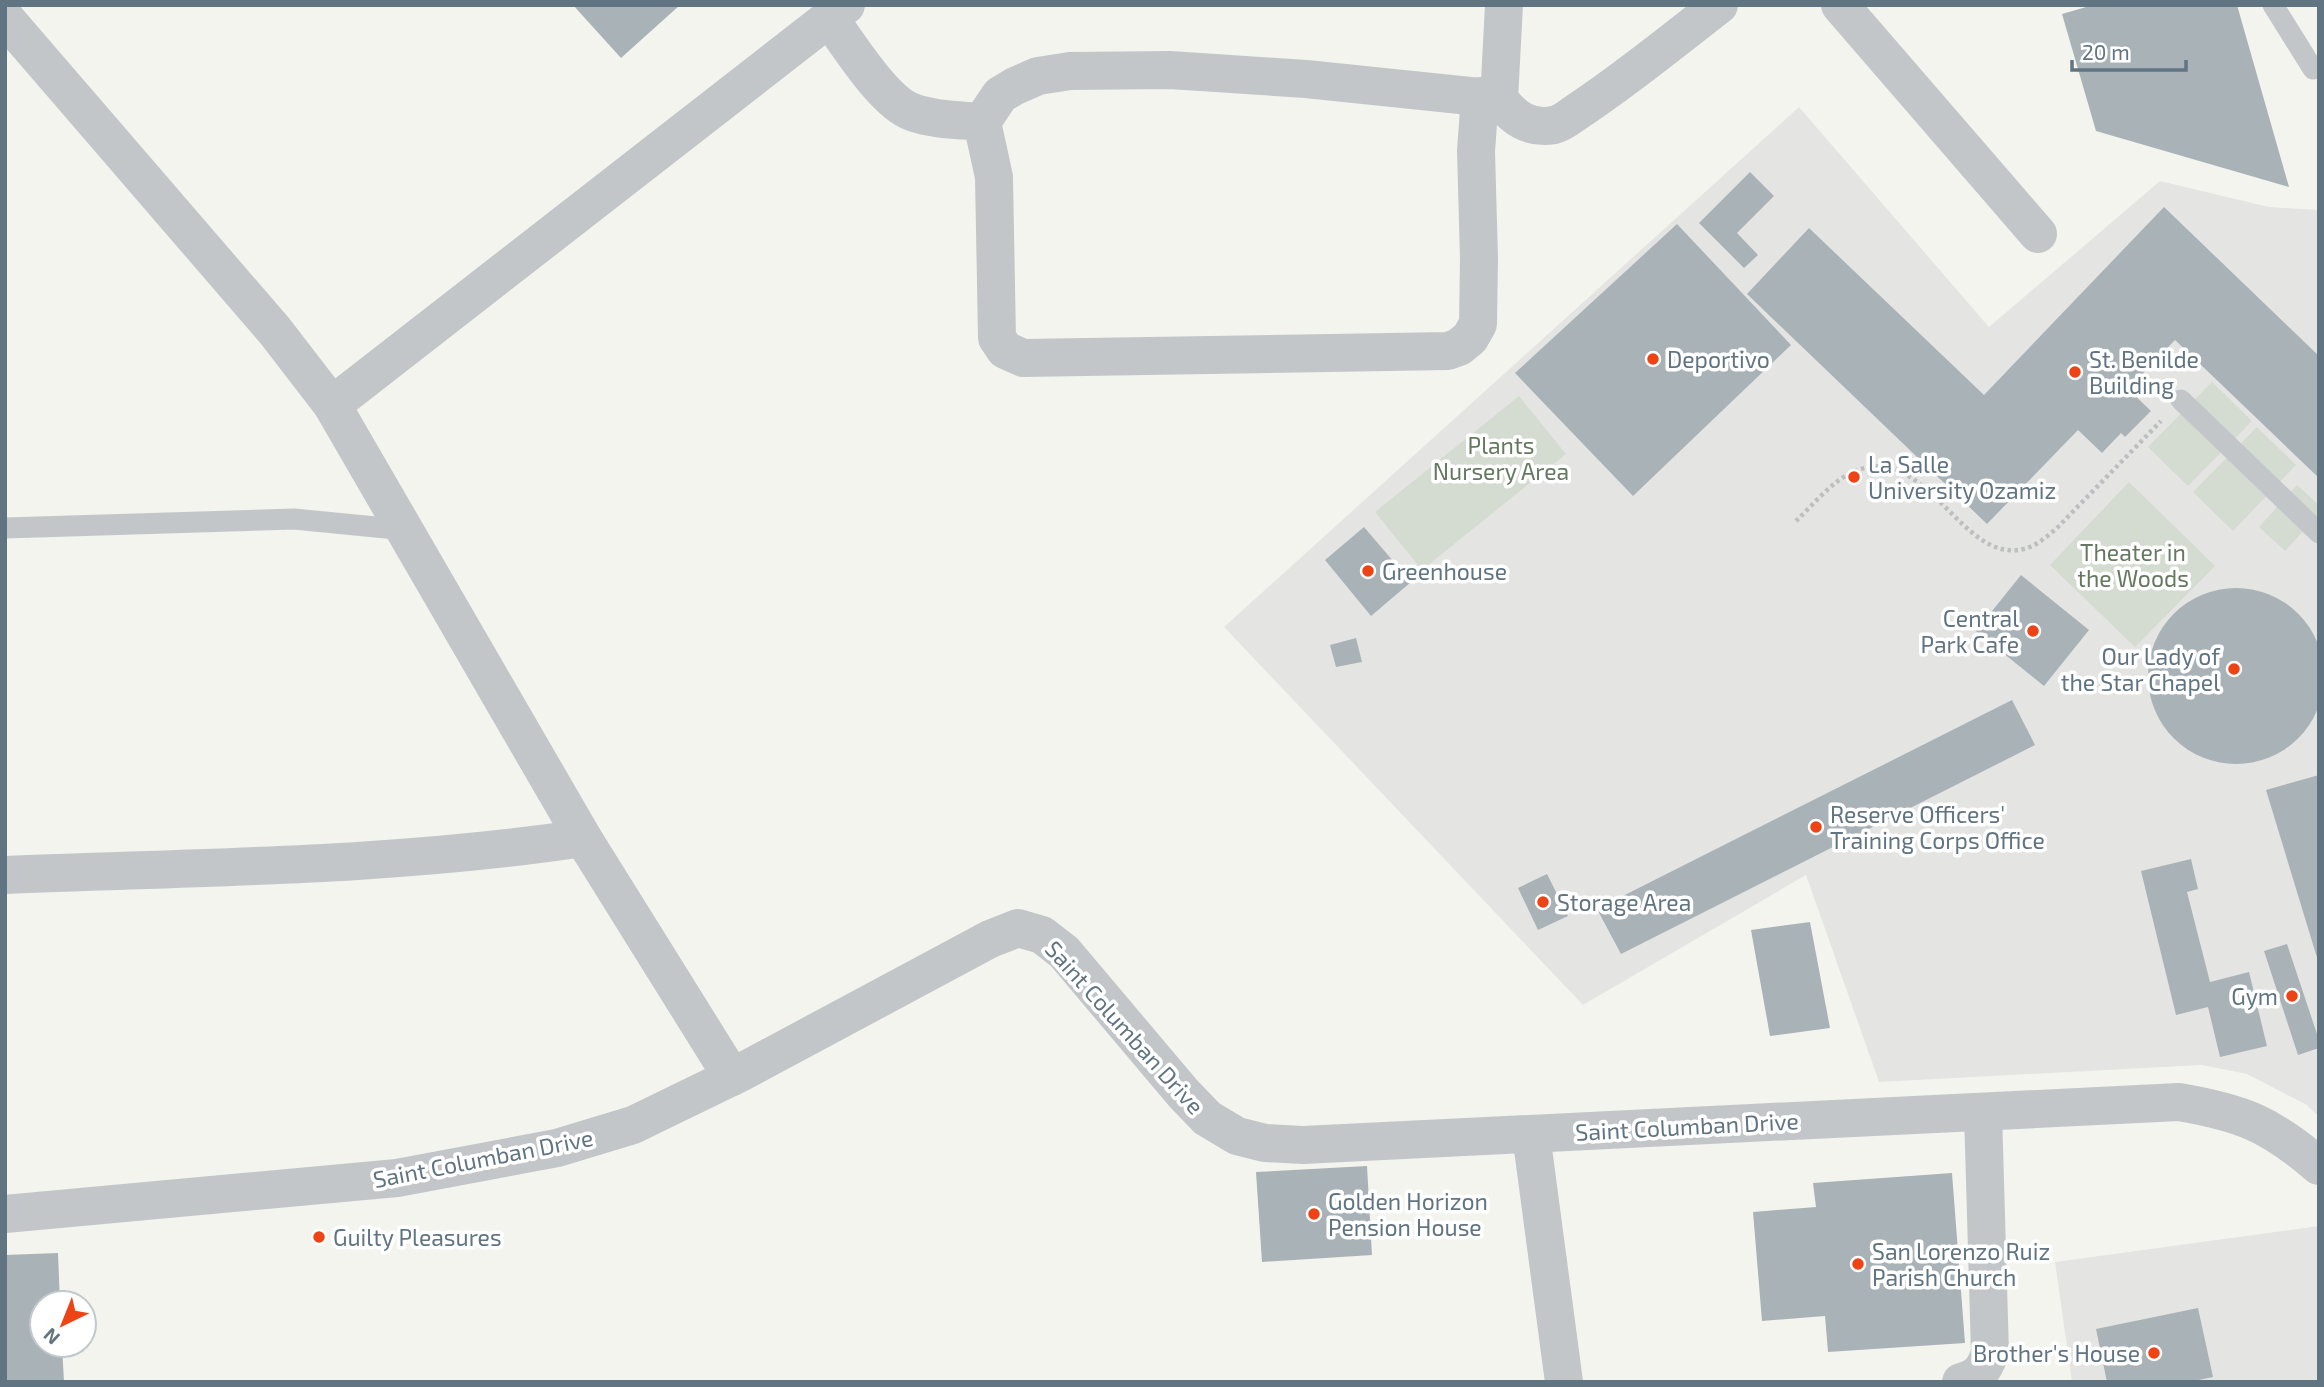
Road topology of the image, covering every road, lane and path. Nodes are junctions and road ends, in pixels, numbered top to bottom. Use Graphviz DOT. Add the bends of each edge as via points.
graph roads {
  1 [pos="1504,5"];
  2 [pos="1719,5"];
  3 [pos="1840,5"];
  4 [pos="2273,5"];
  5 [pos="838,12"];
  6 [pos="5,19"];
  7 [pos="2313,69"];
  8 [pos="1490,97"];
  9 [pos="982,122"];
  10 [pos="2038,234"];
  11 [pos="2181,400"];
  12 [pos="332,405"];
  13 [pos="1797,521"];
  14 [pos="5,528"];
  15 [pos="406,530"];
  16 [pos="2319,533"];
  17 [pos="583,838"];
  18 [pos="5,875"];
  19 [pos="732,1077"];
  20 [pos="1983,1112"];
  21 [pos="1531,1134"];
  22 [pos="2319,1166"];
  23 [pos="5,1214"];
  24 [pos="1564,1382"];
  25 [pos="1962,1382"];
  1 -- 8 [label="street"];
  2 -- 8 [label="street" via="1556,125 1523,122"];
  3 -- 10 [label="street"];
  4 -- 7 [label="lane"];
  5 -- 9 [label="street" via="888,96 909,112"];
  5 -- 12 [label="street"];
  6 -- 12 [label="street" via="275,331"];
  8 -- 9 [label="street" via="1306,79 1070,71 1014,86 1000,95"];
  8 -- 9 [label="street" via="1476,151 1478,324 1470,338 1448,351 1023,358 1005,350 997,338 993,177"];
  11 -- 13 [label="path" via="2056,529 2022,550 1989,544 1923,485 1886,466 1851,472"];
  11 -- 16 [label="lane"];
  12 -- 15 [label="street"];
  14 -- 15 [label="lane" via="294,519"];
  15 -- 17 [label="street"];
  17 -- 18 [label="street" via="505,850 357,861"];
  17 -- 19 [label="street"];
  19 -- 21 [label="street, Saint Columban Drive" via="1018,928 1042,935 1064,953 1183,1093 1208,1118 1237,1136 1303,1145"];
  19 -- 23 [label="street, Saint Columban Drive" via="633,1125 557,1148 397,1178"];
  20 -- 21 [label="street, Saint Columban Drive"];
  20 -- 22 [label="street, Saint Columban Drive" via="2179,1102 2223,1110 2261,1124"];
  20 -- 25 [label="street" via="1990,1353 1976,1378"];
  21 -- 24 [label="street"];
}
